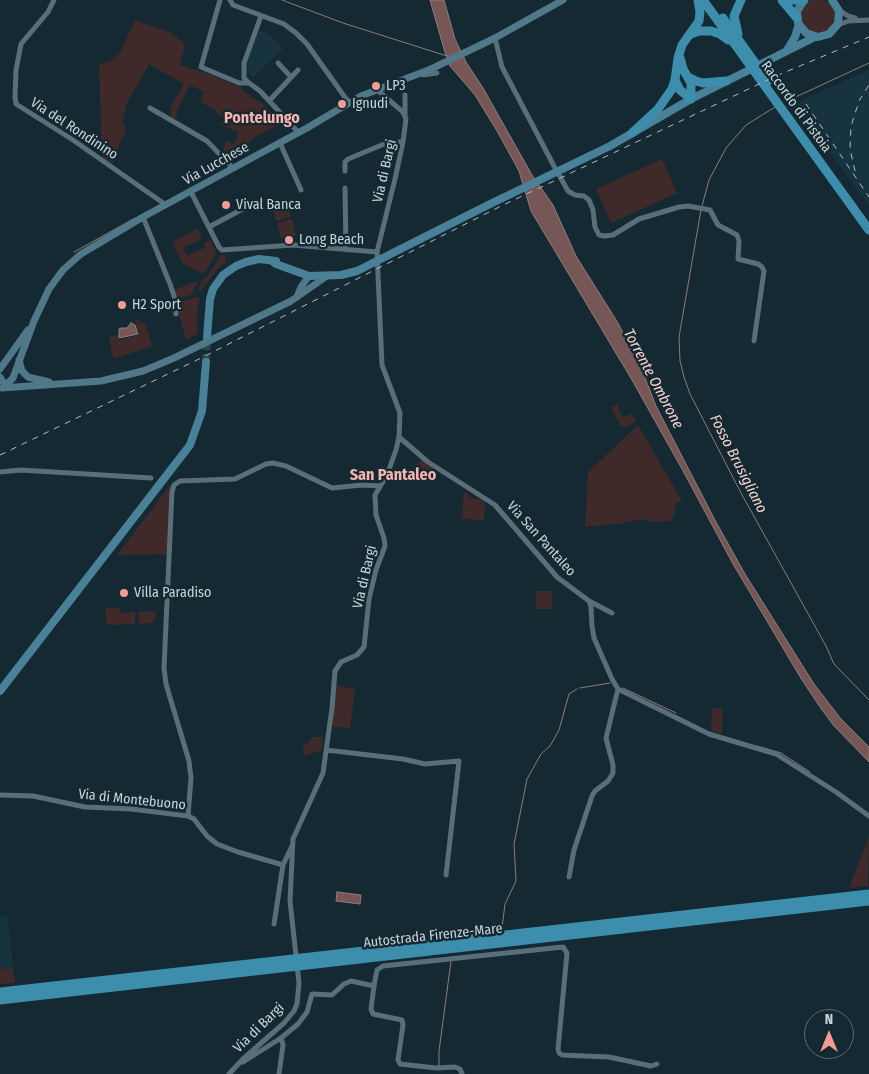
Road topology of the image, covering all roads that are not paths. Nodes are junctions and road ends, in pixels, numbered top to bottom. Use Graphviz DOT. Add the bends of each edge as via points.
graph roads {
  1 [pos="54,0"];
  2 [pos="220,0"];
  3 [pos="230,0"];
  4 [pos="563,0"];
  5 [pos="698,0"];
  6 [pos="703,0"];
  7 [pos="710,0"];
  8 [pos="741,0"];
  9 [pos="783,0"];
  10 [pos="804,0"];
  11 [pos="836,3"];
  12 [pos="262,16"];
  13 [pos="858,20"];
  14 [pos="869,20"];
  15 [pos="798,21"];
  16 [pos="837,25"];
  17 [pos="691,34"];
  18 [pos="815,37"];
  19 [pos="495,38"];
  20 [pos="787,51"];
  21 [pos="744,53"];
  22 [pos="679,56"];
  23 [pos="278,64"];
  24 [pos="298,70"];
  25 [pos="291,77"];
  26 [pos="688,77"];
  27 [pos="675,80"];
  28 [pos="726,81"];
  29 [pos="249,83"];
  30 [pos="376,89"];
  31 [pos="405,95"];
  32 [pos="692,99"];
  33 [pos="269,100"];
  34 [pos="349,103"];
  35 [pos="150,108"];
  36 [pos="406,115"];
  37 [pos="299,133"];
  38 [pos="632,133"];
  39 [pos="403,142"];
  40 [pos="280,143"];
  41 [pos="233,168"];
  42 [pos="345,171"];
  43 [pos="345,188"];
  44 [pos="301,190"];
  45 [pos="191,192"];
  46 [pos="252,204"];
  47 [pos="166,205"];
  48 [pos="143,218"];
  49 [pos="869,221"];
  50 [pos="209,227"];
  51 [pos="869,230"];
  52 [pos="346,250"];
  53 [pos="379,255"];
  54 [pos="272,261"];
  55 [pos="368,264"];
  56 [pos="297,272"];
  57 [pos="312,274"];
  58 [pos="327,276"];
  59 [pos="301,287"];
  60 [pos="311,288"];
  61 [pos="297,297"];
  62 [pos="176,314"];
  63 [pos="34,321"];
  64 [pos="207,337"];
  65 [pos="754,341"];
  66 [pos="9,355"];
  67 [pos="0,360"];
  68 [pos="19,360"];
  69 [pos="206,362"];
  70 [pos="0,369"];
  71 [pos="0,377"];
  72 [pos="64,384"];
  73 [pos="5,387"];
  74 [pos="399,437"];
  75 [pos="0,472"];
  76 [pos="151,478"];
  77 [pos="380,486"];
  78 [pos="589,601"];
  79 [pos="612,613"];
  80 [pos="618,689"];
  81 [pos="0,691"];
  82 [pos="326,750"];
  83 [pos="0,795"];
  84 [pos="188,816"];
  85 [pos="869,816"];
  86 [pos="293,843"];
  87 [pos="283,865"];
  88 [pos="446,875"];
  89 [pos="569,877"];
  90 [pos="869,894"];
  91 [pos="869,901"];
  92 [pos="274,924"];
  93 [pos="374,986"];
  94 [pos="0,992"];
  95 [pos="0,1000"];
  96 [pos="281,1038"];
  97 [pos="657,1064"];
  98 [pos="237,1066"];
  99 [pos="229,1074"];
  100 [pos="279,1074"];
  101 [pos="462,1074"];
  1 -- 47 [label="street, Via del Rondinino" via="21,44 16,70 16,104"];
  2 -- 29 [label="street" via="200,66 239,83"];
  3 -- 12 [label="street" via="234,6"];
  4 -- 19 [label="street, Via Lucchese"];
  5 -- 17 [label="highway" via="700,17"];
  6 -- 21 [label="highway, Raccordo di Pistoia"];
  7 -- 21 [label="highway, Raccordo di Pistoia"];
  8 -- 21 [label="highway" via="734,20"];
  9 -- 10 [label="highway"];
  9 -- 15 [label="highway"];
  10 -- 15 [label="main road" via="798,8"];
  11 -- 13 [label="street" via="848,16"];
  11 -- 16 [label="main road"];
  12 -- 29 [label="street" via="244,63 244,78"];
  12 -- 34 [label="street" via="288,26 300,36"];
  13 -- 14 [label="street"];
  13 -- 16 [label="street"];
  15 -- 18 [label="main road" via="804,32"];
  15 -- 20 [label="main road"];
  16 -- 18 [label="main road" via="830,34"];
  17 -- 21 [label="highway" via="704,30 715,32"];
  17 -- 22 [label="highway" via="683,42"];
  18 -- 20 [label="main road"];
  19 -- 30 [label="street, Via Lucchese" via="434,71"];
  19 -- 65 [label="street" via="502,67 566,188 590,202 599,235 613,235 639,219 681,206 710,210 718,225 737,235 738,259 760,265 764,271"];
  20 -- 28 [label="main road"];
  21 -- 49 [label="highway, Raccordo di Pistoia"];
  21 -- 51 [label="highway, Raccordo di Pistoia"];
  22 -- 26 [label="highway"];
  22 -- 27 [label="highway"];
  23 -- 25 [label="street"];
  24 -- 25 [label="street"];
  25 -- 33 [label="street"];
  26 -- 28 [label="highway" via="703,83"];
  26 -- 32 [label="highway"];
  27 -- 32 [label="highway" via="679,89"];
  27 -- 38 [label="highway" via="663,103"];
  28 -- 32 [label="main road"];
  29 -- 33 [label="street"];
  30 -- 34 [label="street, Via Lucchese"];
  30 -- 36 [label="street"];
  31 -- 36 [label="street, Via di Bargi"];
  32 -- 38 [label="main road"];
  33 -- 37 [label="street"];
  34 -- 37 [label="street, Via Lucchese"];
  35 -- 41 [label="street" via="203,138"];
  36 -- 39 [label="street, Via di Bargi"];
  37 -- 40 [label="street, Via Lucchese"];
  38 -- 53 [label="main road"];
  39 -- 42 [label="street" via="388,142 348,159"];
  39 -- 53 [label="street, Via di Bargi"];
  40 -- 41 [label="street, Via Lucchese"];
  40 -- 44 [label="street"];
  41 -- 45 [label="street, Via Lucchese"];
  43 -- 52 [label="street"];
  45 -- 47 [label="street, Via Lucchese"];
  45 -- 50 [label="street"];
  46 -- 50 [label="street"];
  47 -- 48 [label="street, Via Lucchese"];
  48 -- 62 [label="street" via="170,284"];
  48 -- 63 [label="street, Via Lucchese" via="75,259 49,290"];
  50 -- 52 [label="street" via="224,251 291,245"];
  52 -- 53 [label="street"];
  53 -- 55 [label="main road"];
  53 -- 74 [label="street, Via di Bargi" via="382,363 399,408"];
  54 -- 56 [label="main road"];
  54 -- 57 [label="main road"];
  54 -- 64 [label="main road" via="246,262 223,275 210,299"];
  55 -- 57 [label="main road"];
  55 -- 58 [label="main road" via="351,273"];
  56 -- 57 [label="main road"];
  56 -- 59 [label="street"];
  57 -- 58 [label="main road"];
  57 -- 59 [label="street"];
  57 -- 60 [label="street"];
  58 -- 60 [label="street"];
  59 -- 61 [label="street"];
  60 -- 61 [label="street"];
  61 -- 72 [label="street" via="171,360 124,377"];
  63 -- 66 [label="street, Via Lucchese"];
  63 -- 68 [label="street, Via Lucchese"];
  66 -- 67 [label="street, Via Lucchese"];
  66 -- 70 [label="street, Via Lucchese"];
  68 -- 72 [label="street" via="22,371 30,379"];
  68 -- 73 [label="street, Via Lucchese" via="13,378"];
  69 -- 81 [label="main road" via="202,412 190,445"];
  71 -- 73 [label="street"];
  72 -- 73 [label="street"];
  74 -- 77 [label="street, Via di Bargi"];
  74 -- 78 [label="street, Via San Pantaleo" via="428,462 495,505 557,577"];
  75 -- 76 [label="street" via="16,470"];
  77 -- 82 [label="street, Via di Bargi" via="375,495 375,508 385,544 369,599 366,642 361,652 344,660 334,671"];
  77 -- 84 [label="street" via="332,488 273,463 233,480 178,482 174,485 164,668 189,760"];
  78 -- 79 [label="street, Via San Pantaleo"];
  78 -- 80 [label="street" via="594,638"];
  80 -- 85 [label="street" via="709,734 776,754"];
  80 -- 89 [label="street" via="606,738 613,773 592,796"];
  82 -- 86 [label="street, Via di Bargi" via="322,777"];
  82 -- 88 [label="street" via="425,764 459,761"];
  83 -- 84 [label="street, Via di Montebuono"];
  84 -- 87 [label="street, Via di Montebuono" via="217,844"];
  86 -- 87 [label="street"];
  86 -- 98 [label="street, Via di Bargi" via="290,900 299,983 297,1004 288,1019"];
  87 -- 92 [label="street"];
  90 -- 94 [label="highway, Autostrada Firenze-Mare"];
  91 -- 95 [label="highway, Autostrada Firenze-Mare"];
  93 -- 96 [label="street" via="349,982 332,995 312,994 303,1018"];
  93 -- 97 [label="street" via="376,970 383,966 563,947 567,953 559,1053 599,1056 651,1066"];
  93 -- 101 [label="street" via="372,1013 403,1022 399,1063 456,1067"];
  96 -- 98 [label="street"];
  96 -- 100 [label="street"];
  98 -- 99 [label="street, Via di Bargi"];
}
